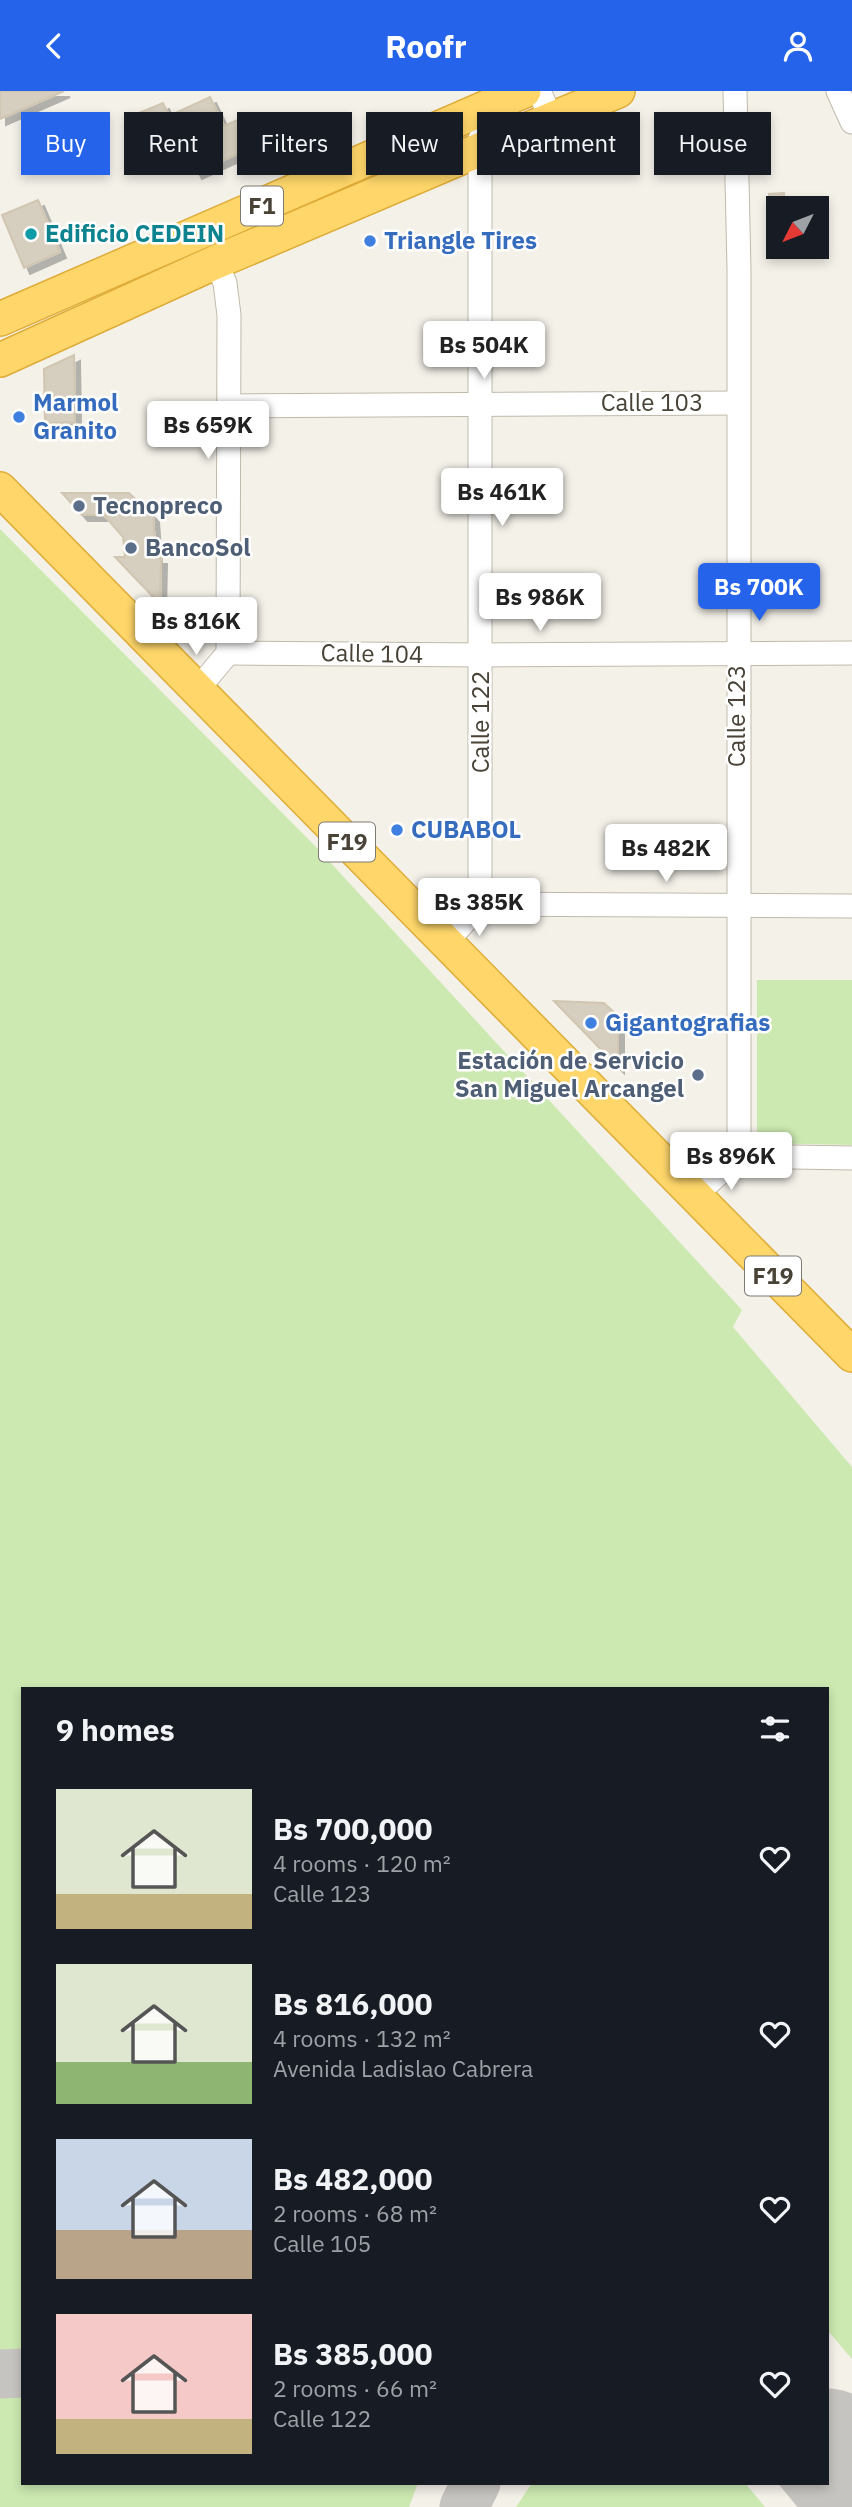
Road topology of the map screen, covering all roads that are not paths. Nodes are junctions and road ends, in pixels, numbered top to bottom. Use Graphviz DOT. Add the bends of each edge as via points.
graph roads {
  1 [pos="524,91"];
  2 [pos="618,91"];
  3 [pos="735,91"];
  4 [pos="838,91"];
  5 [pos="545,105"];
  6 [pos="480,111"];
  7 [pos="852,122"];
  8 [pos="477,153"];
  9 [pos="479,175"];
  10 [pos="216,262"];
  11 [pos="0,319"];
  12 [pos="4,363"];
  13 [pos="479,403"];
  14 [pos="738,403"];
  15 [pos="231,405"];
  16 [pos="0,489"];
  17 [pos="228,653"];
  18 [pos="852,653"];
  19 [pos="737,654"];
  20 [pos="482,655"];
  21 [pos="197,690"];
  22 [pos="480,904"];
  23 [pos="852,906"];
  24 [pos="737,907"];
  25 [pos="446,943"];
  26 [pos="739,1156"];
  27 [pos="852,1158"];
  28 [pos="694,1196"];
  29 [pos="852,1356"];
  1 -- 6 [label="highway, F1"];
  2 -- 5 [label="highway, F1"];
  3 -- 14 [label="street, Calle 123"];
  4 -- 7 [label="street"];
  6 -- 11 [label="highway, F1"];
  8 -- 10 [label="highway, F1"];
  9 -- 13 [label="street, Calle 122"];
  10 -- 12 [label="highway, F1"];
  10 -- 15 [label="street" via="225,283 229,315"];
  13 -- 14 [label="street, Calle 103"];
  13 -- 15 [label="street, Calle 103"];
  13 -- 20 [label="street, Calle 122"];
  14 -- 19 [label="street, Calle 123"];
  15 -- 17 [label="street"];
  16 -- 21 [label="highway, F19"];
  17 -- 20 [label="street, Calle 104"];
  17 -- 21 [label="street"];
  18 -- 19 [label="street, Calle 104"];
  19 -- 20 [label="street, Calle 104"];
  19 -- 24 [label="street, Calle 123"];
  20 -- 22 [label="street, Calle 122"];
  21 -- 25 [label="highway, F19"];
  22 -- 24 [label="street"];
  22 -- 25 [label="street"];
  23 -- 24 [label="street"];
  24 -- 26 [label="street, Calle 123"];
  25 -- 28 [label="highway, F19"];
  26 -- 27 [label="street"];
  26 -- 28 [label="street"];
  28 -- 29 [label="highway, F19"];
}
